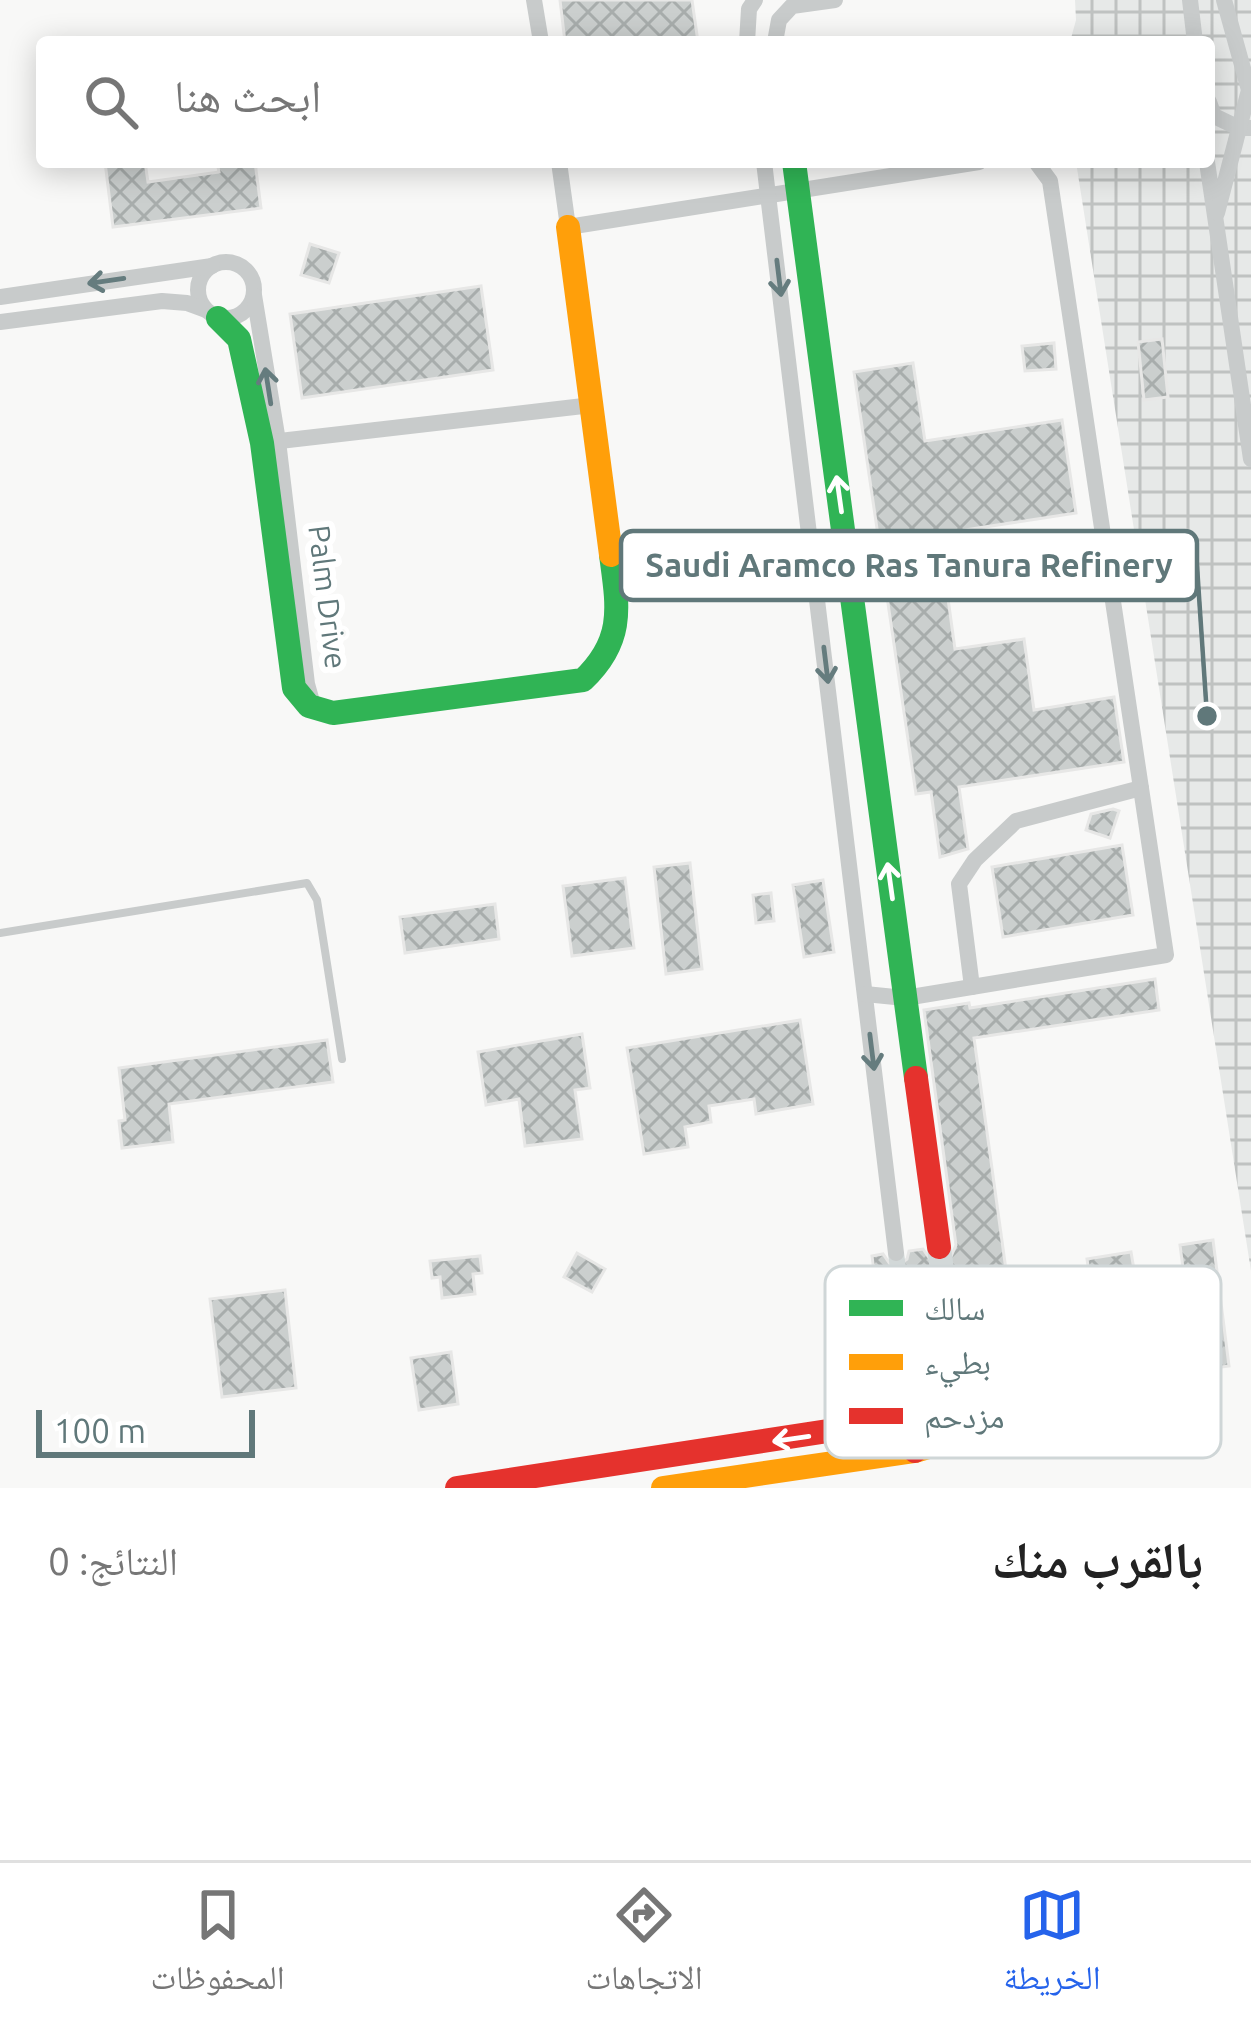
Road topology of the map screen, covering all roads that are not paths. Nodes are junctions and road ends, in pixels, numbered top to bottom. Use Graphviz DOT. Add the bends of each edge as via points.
graph roads {
  1 [pos="535,0"];
  2 [pos="755,0"];
  3 [pos="835,0"];
  4 [pos="1190,0"];
  5 [pos="1225,0"];
  6 [pos="540,36"];
  7 [pos="747,36"];
  8 [pos="777,36"];
  9 [pos="1194,36"];
  10 [pos="1215,116"];
  11 [pos="1245,128"];
  12 [pos="560,168"];
  13 [pos="765,168"];
  14 [pos="795,168"];
  15 [pos="942,168"];
  16 [pos="1040,168"];
  17 [pos="1208,168"];
  18 [pos="798,191"];
  19 [pos="769,195"];
  20 [pos="1214,225"];
  21 [pos="568,227"];
  22 [pos="212,266"];
  23 [pos="254,295"];
  24 [pos="0,297"];
  25 [pos="212,314"];
  26 [pos="0,322"];
  27 [pos="592,405"];
  28 [pos="270,442"];
  29 [pos="1251,460"];
  30 [pos="1141,788"];
  31 [pos="0,933"];
  32 [pos="972,987"];
  33 [pos="865,994"];
  34 [pos="905,998"];
  35 [pos="342,1059"];
  36 [pos="939,1247"];
  37 [pos="896,1252"];
  38 [pos="825,1431"];
  39 [pos="867,1458"];
  40 [pos="457,1488"];
  41 [pos="663,1488"];
  1 -- 6 [label="street"];
  2 -- 7 [label="street"];
  3 -- 8 [label="street" via="792,6"];
  4 -- 9 [label="street"];
  5 -- 11 [label="street" via="1249,90"];
  10 -- 11 [label="street"];
  11 -- 20 [label="street"];
  12 -- 21 [label="street"];
  13 -- 19 [label="street"];
  14 -- 18 [label="street"];
  15 -- 18 [label="street"];
  16 -- 30 [label="street" via="1050,182"];
  17 -- 20 [label="street"];
  18 -- 19 [label="street"];
  34 -- 18 [label="street, one-way"];
  19 -- 21 [label="street"];
  19 -- 33 [label="street, one-way"];
  20 -- 29 [label="street"];
  21 -- 27 [label="street"];
  22 -- 23 [label="street" via="238,264"];
  22 -- 24 [label="street, one-way"];
  22 -- 25 [label="street" via="198,295"];
  23 -- 25 [label="street" via="235,318"];
  28 -- 23 [label="street, Palm Drive, one-way"];
  25 -- 26 [label="street" via="162,302"];
  25 -- 28 [label="street, Palm Drive" via="238,339"];
  27 -- 28 [label="street"];
  27 -- 28 [label="street, Palm Drive" via="619,614 599,666 583,680 333,713 314,710 294,688"];
  30 -- 32 [label="street" via="1016,821 975,860 959,884"];
  30 -- 32 [label="street" via="1166,956"];
  31 -- 35 [label="lane" via="307,883 317,900"];
  32 -- 34 [label="street"];
  33 -- 34 [label="street"];
  33 -- 37 [label="street, one-way"];
  34 -- 36 [label="street"];
  38 -- 40 [label="street, one-way"];
  39 -- 41 [label="street"];
}
